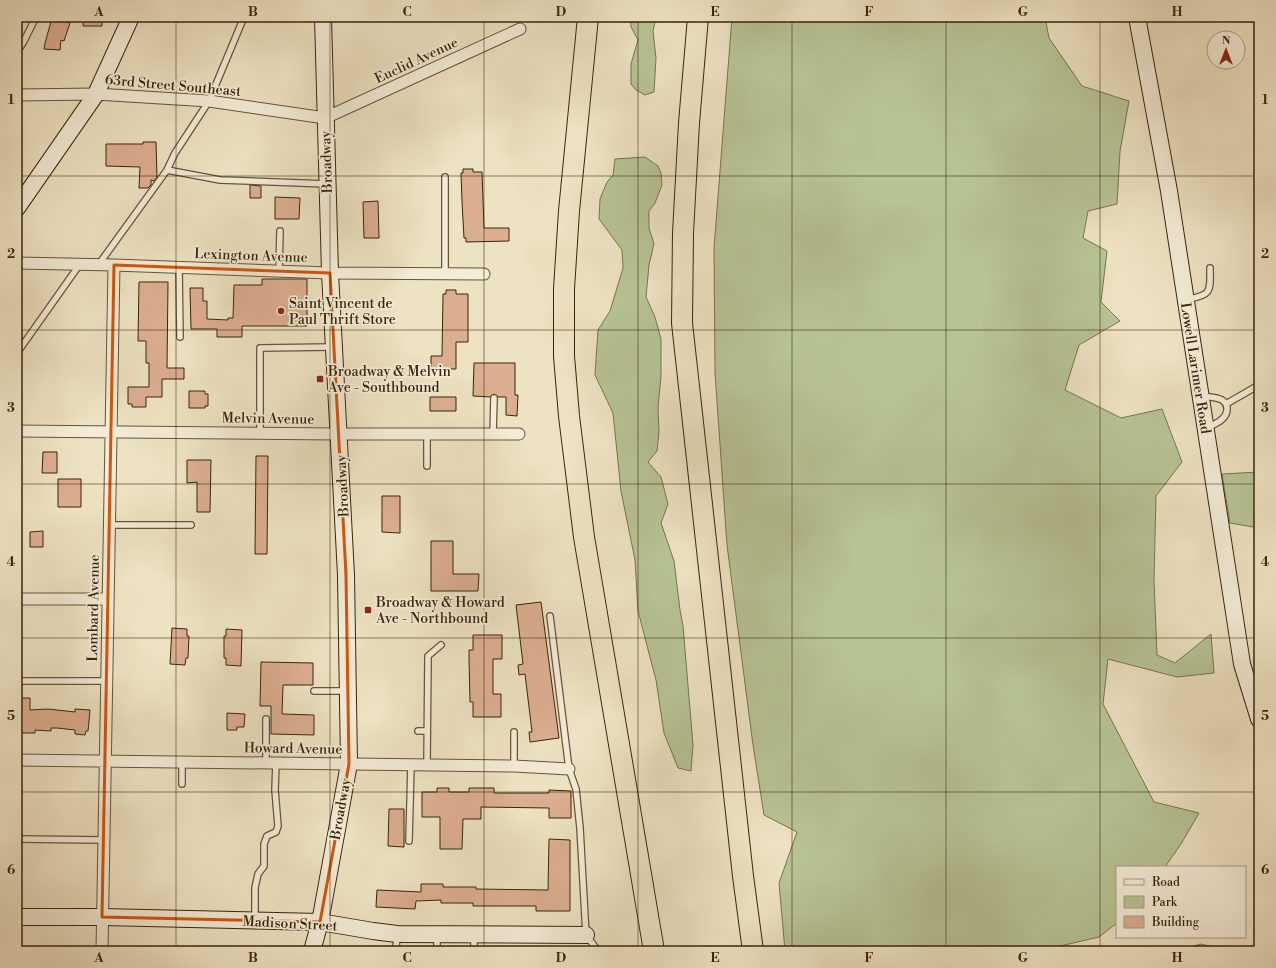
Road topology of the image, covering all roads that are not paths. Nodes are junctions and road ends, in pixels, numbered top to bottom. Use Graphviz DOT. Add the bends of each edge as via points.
graph roads {
  1 [pos="36,17"];
  2 [pos="131,17"];
  3 [pos="244,17"];
  4 [pos="323,17"];
  5 [pos="588,17"];
  6 [pos="698,17"];
  7 [pos="1137,17"];
  8 [pos="520,29"];
  9 [pos="17,52"];
  10 [pos="96,94"];
  11 [pos="17,95"];
  12 [pos="209,101"];
  13 [pos="325,118"];
  14 [pos="167,170"];
  15 [pos="445,177"];
  16 [pos="327,184"];
  17 [pos="17,208"];
  18 [pos="280,230"];
  19 [pos="17,263"];
  20 [pos="80,264"];
  21 [pos="98,265"];
  22 [pos="114,265"];
  23 [pos="180,267"];
  24 [pos="1210,268"];
  25 [pos="279,271"];
  26 [pos="330,273"];
  27 [pos="445,273"];
  28 [pos="484,274"];
  29 [pos="1186,299"];
  30 [pos="180,337"];
  31 [pos="334,347"];
  32 [pos="17,353"];
  33 [pos="1259,385"];
  34 [pos="1200,396"];
  35 [pos="494,398"];
  36 [pos="1226,404"];
  37 [pos="1206,428"];
  38 [pos="17,430"];
  39 [pos="112,431"];
  40 [pos="260,433"];
  41 [pos="339,434"];
  42 [pos="427,434"];
  43 [pos="493,434"];
  44 [pos="519,434"];
  45 [pos="427,466"];
  46 [pos="109,525"];
  47 [pos="191,525"];
  48 [pos="17,599"];
  49 [pos="107,599"];
  50 [pos="550,616"];
  51 [pos="441,645"];
  52 [pos="17,681"];
  53 [pos="106,681"];
  54 [pos="1254,685"];
  55 [pos="314,691"];
  56 [pos="348,691"];
  57 [pos="1259,718"];
  58 [pos="266,719"];
  59 [pos="418,731"];
  60 [pos="427,731"];
  61 [pos="514,732"];
  62 [pos="17,760"];
  63 [pos="105,760"];
  64 [pos="182,761"];
  65 [pos="271,763"];
  66 [pos="348,764"];
  67 [pos="412,765"];
  68 [pos="427,765"];
  69 [pos="514,766"];
  70 [pos="569,769"];
  71 [pos="182,784"];
  72 [pos="17,839"];
  73 [pos="103,840"];
  74 [pos="409,841"];
  75 [pos="17,917"];
  76 [pos="102,917"];
  77 [pos="256,920"];
  78 [pos="320,922"];
  79 [pos="437,934"];
  80 [pos="474,935"];
  81 [pos="586,935"];
  82 [pos="102,951"];
  83 [pos="312,951"];
  84 [pos="437,951"];
  85 [pos="474,951"];
  86 [pos="598,951"];
  87 [pos="654,951"];
  88 [pos="753,951"];
  1 -- 9 [label="lane"];
  2 -- 10 [label="street"];
  3 -- 12 [label="lane"];
  4 -- 13 [label="street, Broadway"];
  5 -- 87 [label="highway" via="569,210 564,288 564,356 584,537"];
  6 -- 88 [label="highway" via="683,233 682,323"];
  7 -- 29 [label="street, Lowell Larimer Road"];
  8 -- 13 [label="street, Euclid Avenue"];
  10 -- 11 [label="street, 63rd Street Southeast"];
  10 -- 12 [label="street, 63rd Street Southeast"];
  10 -- 17 [label="street"];
  12 -- 13 [label="street, 63rd Street Southeast"];
  12 -- 14 [label="lane" via="175,153"];
  13 -- 16 [label="street, Broadway"];
  14 -- 16 [label="lane" via="220,180"];
  14 -- 21 [label="lane"];
  15 -- 27 [label="lane"];
  16 -- 26 [label="street, Broadway"];
  18 -- 25 [label="lane"];
  19 -- 20 [label="street, Lexington Avenue"];
  20 -- 21 [label="street, Lexington Avenue"];
  20 -- 32 [label="lane"];
  21 -- 22 [label="street, Lexington Avenue"];
  22 -- 23 [label="street, Lexington Avenue"];
  22 -- 39 [label="street, Lombard Avenue"];
  23 -- 25 [label="street, Lexington Avenue"];
  23 -- 30 [label="lane"];
  24 -- 29 [label="lane" via="1208,292 1204,296"];
  25 -- 26 [label="street, Lexington Avenue"];
  26 -- 27 [label="street, Lexington Avenue"];
  26 -- 31 [label="street, Broadway"];
  27 -- 28 [label="street, Lexington Avenue"];
  29 -- 34 [label="street, Lowell Larimer Road"];
  31 -- 40 [label="lane" via="260,348"];
  31 -- 41 [label="street, Broadway"];
  33 -- 36 [label="lane"];
  34 -- 36 [label="lane" via="1222,400"];
  34 -- 37 [label="street, Lowell Larimer Road"];
  35 -- 43 [label="lane"];
  36 -- 37 [label="lane" via="1224,417"];
  37 -- 54 [label="street, Lowell Larimer Road" via="1242,664"];
  38 -- 39 [label="street, Melvin Avenue"];
  39 -- 40 [label="street, Melvin Avenue"];
  39 -- 46 [label="street, Lombard Avenue"];
  40 -- 41 [label="street, Melvin Avenue"];
  41 -- 42 [label="street, Melvin Avenue"];
  41 -- 56 [label="street, Broadway" via="346,575"];
  42 -- 43 [label="street, Melvin Avenue"];
  42 -- 45 [label="lane"];
  43 -- 44 [label="street, Melvin Avenue"];
  46 -- 47 [label="lane"];
  46 -- 49 [label="street, Lombard Avenue"];
  48 -- 49 [label="street"];
  49 -- 53 [label="street, Lombard Avenue"];
  50 -- 70 [label="lane"];
  51 -- 60 [label="lane" via="428,656"];
  52 -- 53 [label="lane"];
  53 -- 63 [label="street, Lombard Avenue"];
  54 -- 57 [label="street, Lowell Larimer Road"];
  55 -- 56 [label="lane"];
  56 -- 66 [label="street, Broadway"];
  58 -- 65 [label="lane"];
  59 -- 60 [label="lane"];
  60 -- 68 [label="lane"];
  61 -- 69 [label="lane"];
  62 -- 63 [label="street, Howard Avenue"];
  63 -- 64 [label="street, Howard Avenue"];
  63 -- 73 [label="street, Lombard Avenue"];
  64 -- 65 [label="street, Howard Avenue"];
  64 -- 71 [label="lane"];
  65 -- 66 [label="street, Howard Avenue"];
  65 -- 77 [label="lane" via="278,826 276,832 268,836 264,844 264,866 258,874 255,888"];
  66 -- 67 [label="street, Howard Avenue"];
  66 -- 78 [label="street, Broadway"];
  67 -- 68 [label="street, Howard Avenue"];
  67 -- 74 [label="lane"];
  68 -- 69 [label="street, Howard Avenue"];
  69 -- 70 [label="street, Howard Avenue"];
  70 -- 81 [label="lane" via="576,788"];
  72 -- 73 [label="lane"];
  73 -- 76 [label="street, Lombard Avenue"];
  75 -- 76 [label="street, Madison Street"];
  76 -- 77 [label="street, Madison Street"];
  76 -- 82 [label="street, Lombard Avenue"];
  77 -- 78 [label="street, Madison Street"];
  78 -- 79 [label="street, Madison Street" via="373,932 396,941"];
  78 -- 83 [label="street, Broadway"];
  79 -- 80 [label="street, Madison Street"];
  79 -- 84 [label="lane"];
  80 -- 81 [label="street, Madison Street"];
  80 -- 85 [label="lane"];
  81 -- 86 [label="lane"];
}
